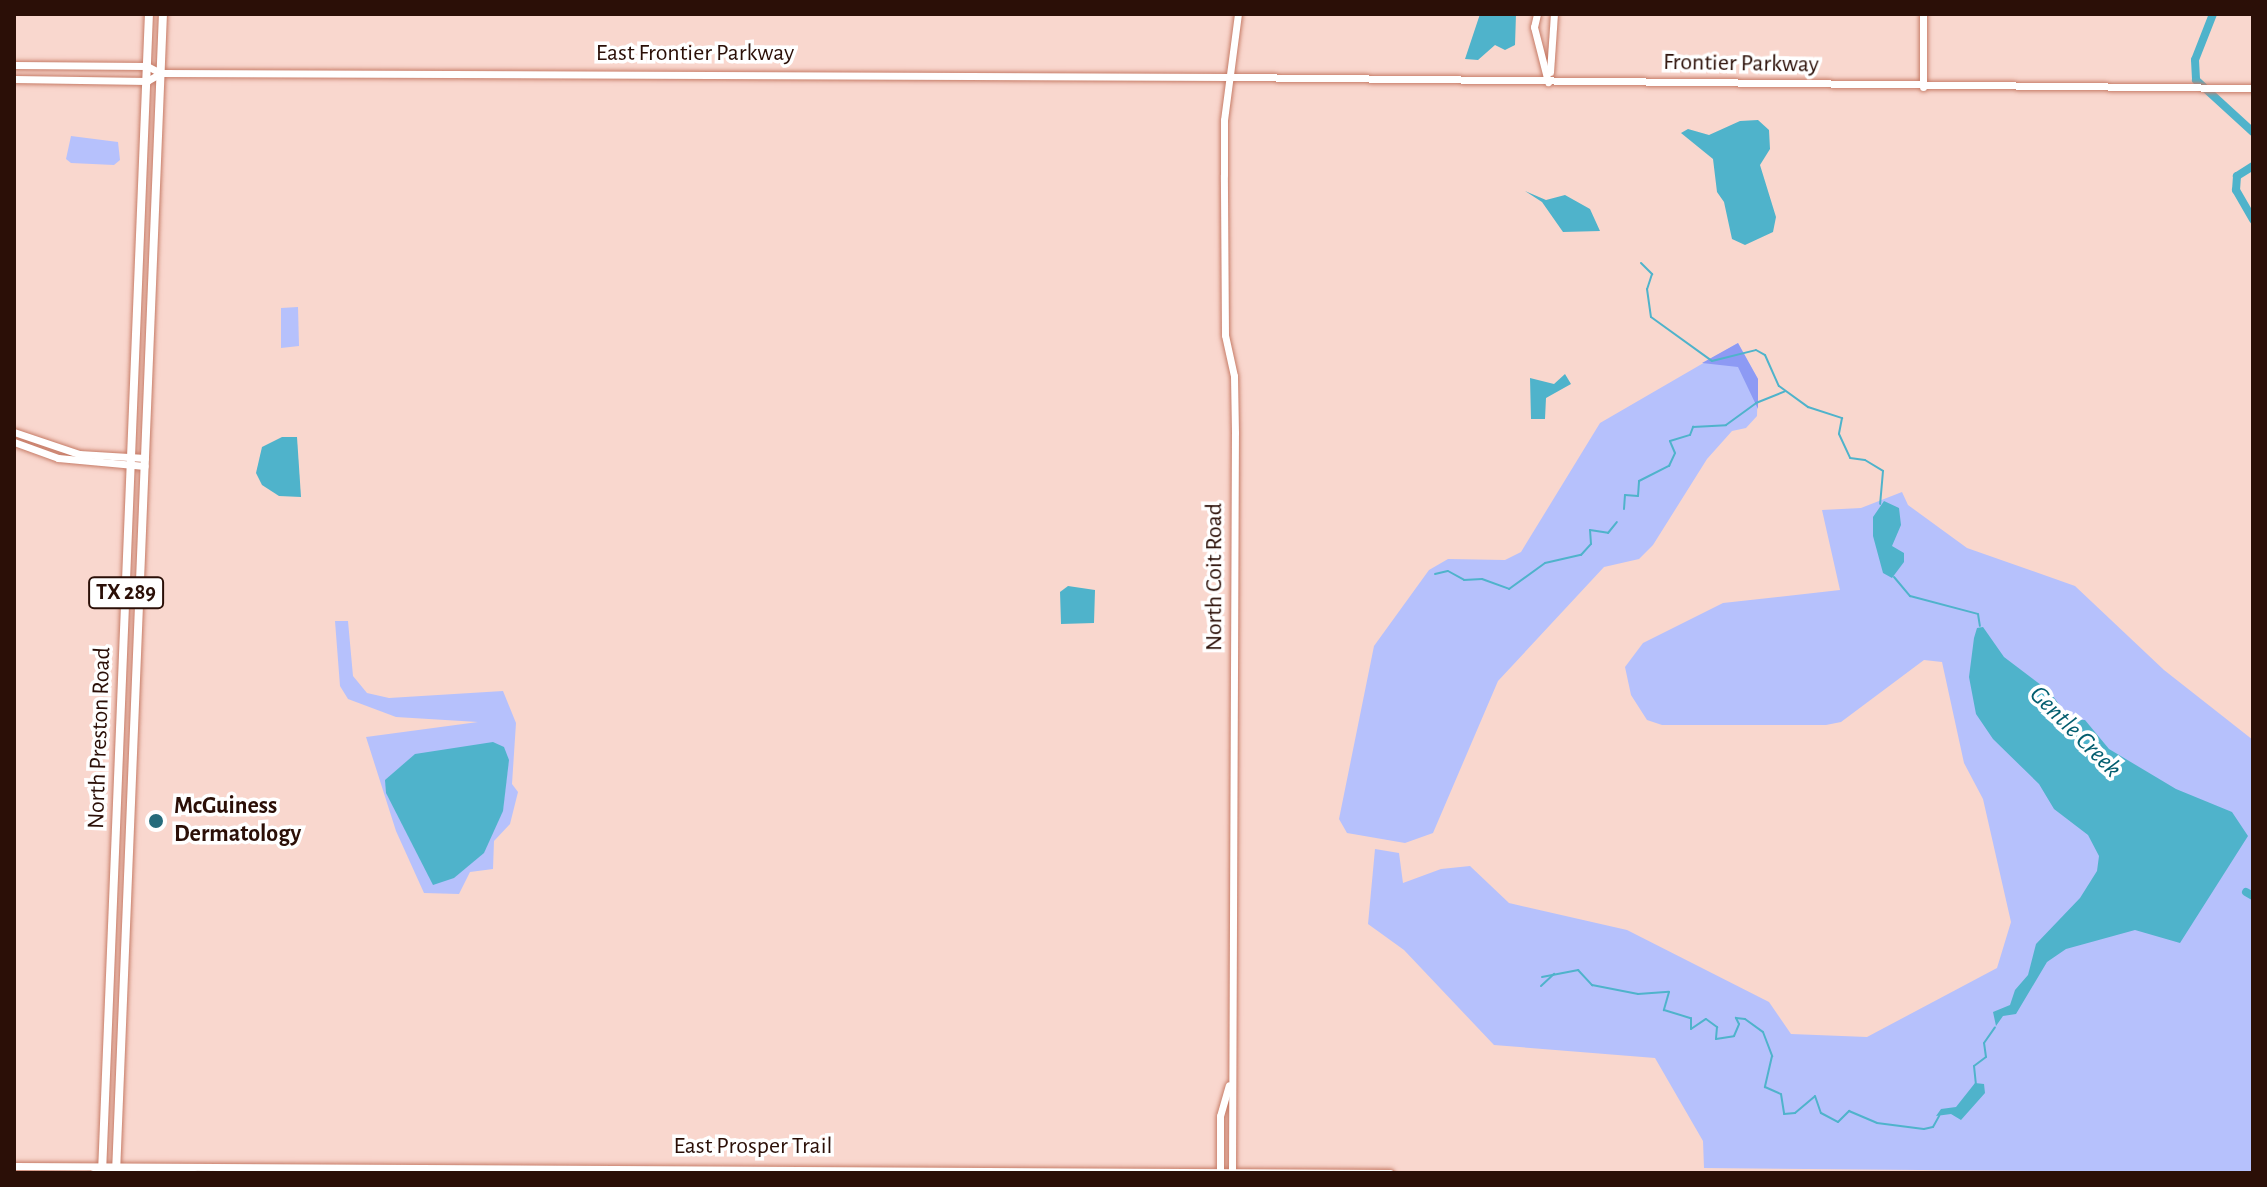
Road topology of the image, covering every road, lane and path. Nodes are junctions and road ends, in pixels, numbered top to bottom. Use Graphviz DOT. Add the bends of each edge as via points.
graph roads {
  1 [pos="149,14"];
  2 [pos="163,14"];
  3 [pos="1238,14"];
  4 [pos="1537,14"];
  5 [pos="1554,14"];
  6 [pos="1923,14"];
  7 [pos="14,65"];
  8 [pos="147,66"];
  9 [pos="161,73"];
  10 [pos="1229,77"];
  11 [pos="14,79"];
  12 [pos="147,81"];
  13 [pos="1548,82"];
  14 [pos="1923,87"];
  15 [pos="2253,88"];
  16 [pos="141,250"];
  17 [pos="154,250"];
  18 [pos="14,432"];
  19 [pos="14,442"];
  20 [pos="131,461"];
  21 [pos="145,462"];
  22 [pos="110,977"];
  23 [pos="123,978"];
  24 [pos="1231,1079"];
  25 [pos="14,1166"];
  26 [pos="241,1169"];
  27 [pos="102,1170"];
  28 [pos="116,1170"];
  29 [pos="1220,1171"];
  30 [pos="1232,1171"];
  31 [pos="93,1173"];
  32 [pos="194,1173"];
  33 [pos="1390,1173"];
  1 -- 8 [label="main road, TX 289"];
  2 -- 9 [label="main road, TX 289"];
  3 -- 10 [label="street, North Coit Road"];
  4 -- 13 [label="street" via="1534,27"];
  5 -- 13 [label="street"];
  6 -- 14 [label="street"];
  7 -- 8 [label="street"];
  8 -- 9 [label="street"];
  8 -- 12 [label="main road, North Preston Road / TX 289"];
  9 -- 10 [label="street, East Frontier Parkway"];
  9 -- 12 [label="street"];
  9 -- 17 [label="main road, North Preston Road / TX 289"];
  10 -- 13 [label="street, Frontier Parkway"];
  10 -- 24 [label="street, North Coit Road" via="1225,335 1234,376 1236,600"];
  11 -- 12 [label="street"];
  12 -- 16 [label="main road, North Preston Road / TX 289"];
  13 -- 14 [label="street, Frontier Parkway"];
  14 -- 15 [label="street, Frontier Parkway"];
  16 -- 17 [label="main road"];
  16 -- 20 [label="main road, North Preston Road / TX 289"];
  17 -- 21 [label="main road, North Preston Road / TX 289"];
  18 -- 20 [label="street" via="79,454"];
  19 -- 20 [label="street" via="58,458"];
  20 -- 21 [label="street"];
  20 -- 22 [label="main road, North Preston Road / TX 289"];
  21 -- 23 [label="main road, North Preston Road / TX 289"];
  22 -- 23 [label="main road"];
  22 -- 27 [label="main road, North Preston Road / TX 289"];
  23 -- 28 [label="main road, North Preston Road / TX 289"];
  24 -- 29 [label="street, North Coit Road" via="1220,1116"];
  24 -- 30 [label="street, North Coit Road"];
  25 -- 27 [label="street"];
  26 -- 28 [label="street, East Prosper Trail"];
  26 -- 29 [label="street, East Prosper Trail"];
  27 -- 28 [label="street"];
  27 -- 31 [label="street"];
  28 -- 32 [label="street"];
  29 -- 30 [label="street, East Prosper Trail"];
  30 -- 33 [label="street, East Prosper Trail"];
}
